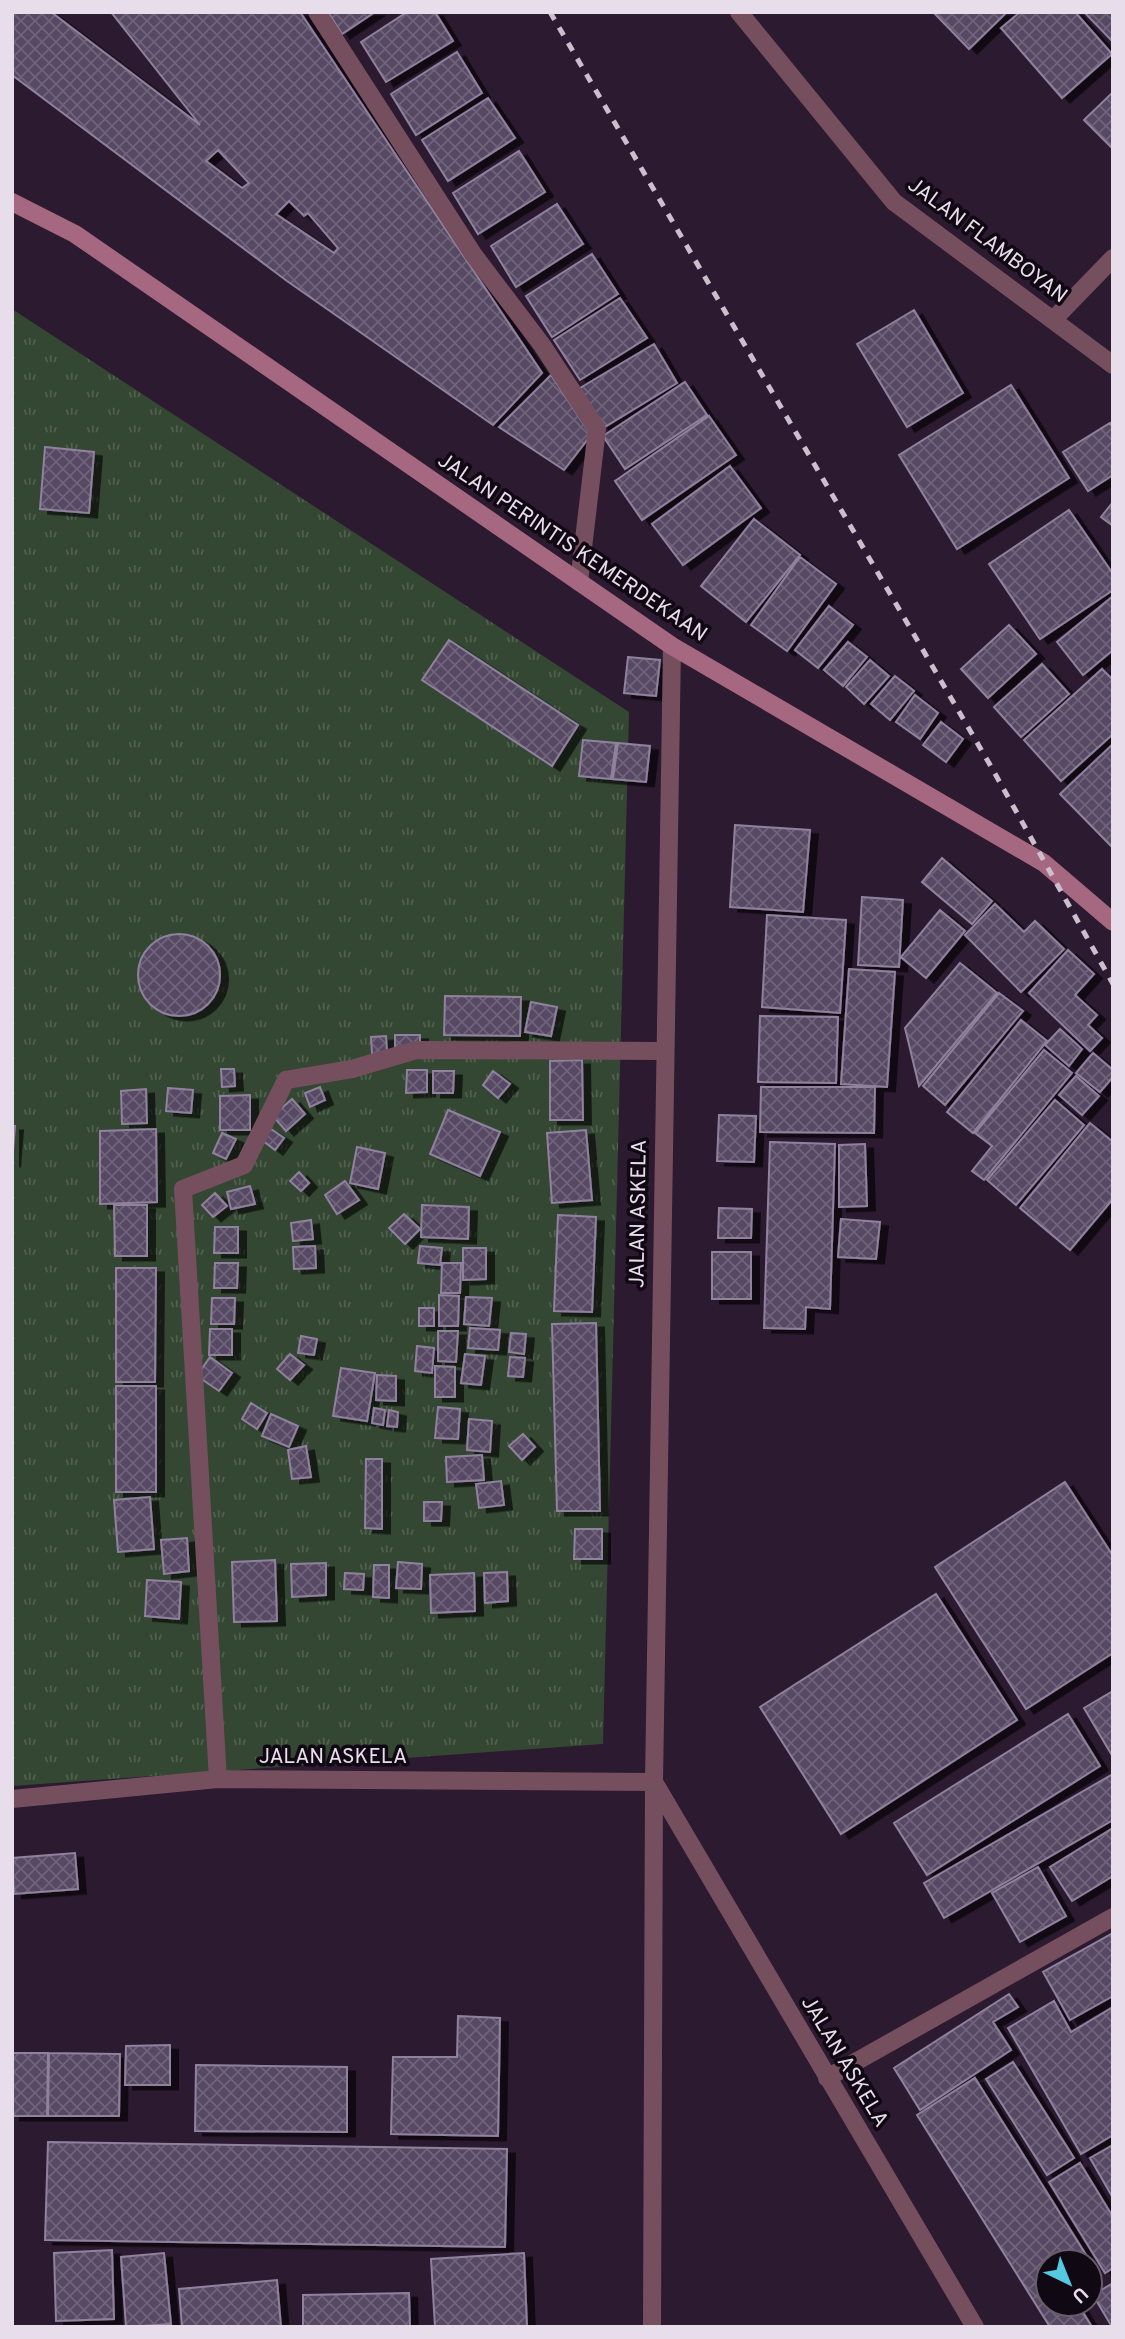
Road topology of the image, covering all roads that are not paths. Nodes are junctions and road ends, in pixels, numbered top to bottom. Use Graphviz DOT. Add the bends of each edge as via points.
graph roads {
  1 [pos="317,12"];
  2 [pos="739,12"];
  3 [pos="12,202"];
  4 [pos="1113,258"];
  5 [pos="1053,320"];
  6 [pos="1113,365"];
  7 [pos="579,582"];
  8 [pos="673,646"];
  9 [pos="1113,922"];
  10 [pos="665,1051"];
  11 [pos="218,1779"];
  12 [pos="654,1782"];
  13 [pos="12,1799"];
  14 [pos="1113,1917"];
  15 [pos="827,2078"];
  16 [pos="652,2327"];
  17 [pos="975,2327"];
  1 -- 7 [label="street" via="473,254 542,345 597,429"];
  2 -- 5 [label="street, JALAN FLAMBOYAN" via="894,202"];
  3 -- 7 [label="street, JALAN PERINTIS KEMERDEKAAN" via="75,234"];
  4 -- 5 [label="street"];
  5 -- 6 [label="street, JALAN FLAMBOYAN"];
  7 -- 8 [label="street, JALAN PERINTIS KEMERDEKAAN"];
  8 -- 9 [label="street, JALAN PERINTIS KEMERDEKAAN" via="1044,863"];
  8 -- 10 [label="street, JALAN ASKELA"];
  10 -- 11 [label="street" via="416,1050 352,1069 286,1080 244,1165 183,1189"];
  10 -- 12 [label="street, JALAN ASKELA"];
  11 -- 12 [label="street, JALAN ASKELA"];
  11 -- 13 [label="street, JALAN ASKELA"];
  12 -- 15 [label="street, JALAN ASKELA"];
  12 -- 16 [label="street, JALAN ASKELA"];
  14 -- 15 [label="street"];
  15 -- 17 [label="street, JALAN ASKELA"];
}
